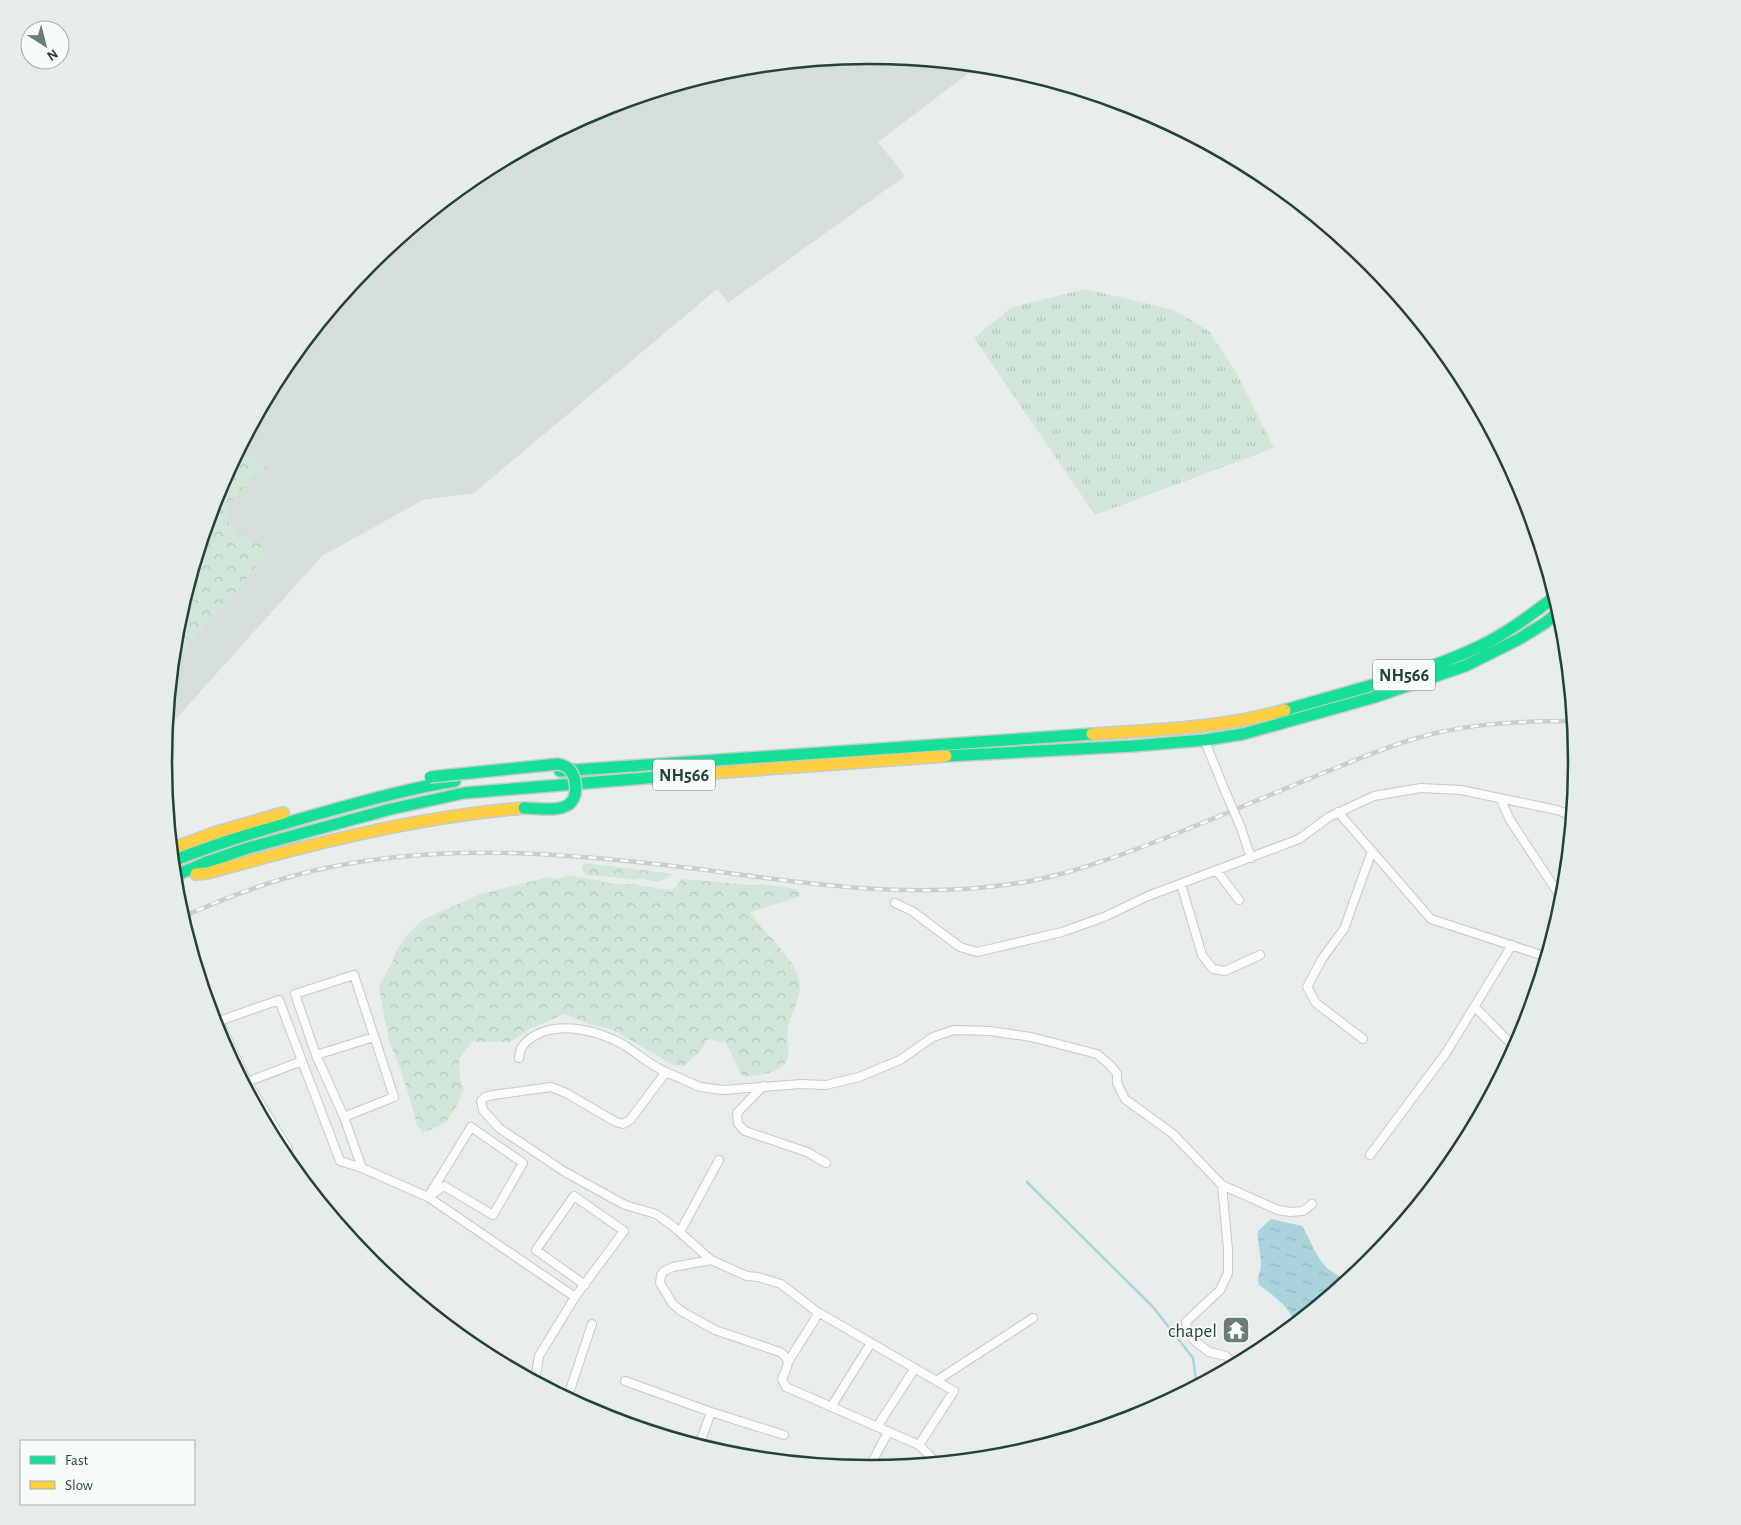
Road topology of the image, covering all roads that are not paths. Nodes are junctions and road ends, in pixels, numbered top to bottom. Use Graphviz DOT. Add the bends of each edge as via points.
graph roads {
  1 [pos="1550,601"];
  2 [pos="1553,616"];
  3 [pos="1192,726"];
  4 [pos="1205,740"];
  5 [pos="1500,798"];
  6 [pos="1338,812"];
  7 [pos="1567,814"];
  8 [pos="177,842"];
  9 [pos="1372,851"];
  10 [pos="179,858"];
  11 [pos="1251,858"];
  12 [pos="1217,871"];
  13 [pos="181,873"];
  14 [pos="181,874"];
  15 [pos="1181,884"];
  16 [pos="1557,892"];
  17 [pos="1239,900"];
  18 [pos="896,903"];
  19 [pos="1512,945"];
  20 [pos="1542,954"];
  21 [pos="1260,955"];
  22 [pos="1475,1008"];
  23 [pos="221,1020"];
  24 [pos="374,1037"];
  25 [pos="1363,1039"];
  26 [pos="1510,1043"];
  27 [pos="316,1055"];
  28 [pos="519,1058"];
  29 [pos="302,1060"];
  30 [pos="666,1072"];
  31 [pos="249,1081"];
  32 [pos="763,1086"];
  33 [pos="344,1117"];
  34 [pos="1370,1155"];
  35 [pos="719,1160"];
  36 [pos="826,1163"];
  37 [pos="362,1168"];
  38 [pos="1222,1185"];
  39 [pos="428,1197"];
  40 [pos="1312,1204"];
  41 [pos="680,1232"];
  42 [pos="711,1260"];
  43 [pos="584,1285"];
  44 [pos="575,1297"];
  45 [pos="816,1311"];
  46 [pos="1033,1318"];
  47 [pos="592,1324"];
  48 [pos="871,1343"];
  49 [pos="1231,1361"];
  50 [pos="788,1362"];
  51 [pos="915,1368"];
  52 [pos="536,1376"];
  53 [pos="625,1381"];
  54 [pos="936,1381"];
  55 [pos="569,1393"];
  56 [pos="831,1407"];
  57 [pos="711,1412"];
  58 [pos="877,1427"];
  59 [pos="888,1432"];
  60 [pos="784,1435"];
  61 [pos="701,1440"];
  62 [pos="919,1445"];
  63 [pos="931,1458"];
  64 [pos="873,1461"];
  1 -- 3 [label="highway, NH566" via="1480,646 1422,669 1256,718"];
  2 -- 4 [label="highway, NH566" via="1492,654 1436,677 1300,719"];
  3 -- 4 [label="street"];
  3 -- 10 [label="highway, NH566" via="496,776 377,797 277,825"];
  4 -- 11 [label="street, bridge"];
  4 -- 13 [label="highway, NH566" via="464,793 315,829 248,848"];
  5 -- 6 [label="street" via="1461,790 1421,788 1374,796"];
  5 -- 7 [label="street"];
  5 -- 16 [label="street" via="1510,820"];
  6 -- 9 [label="street"];
  6 -- 11 [label="street" via="1299,839"];
  8 -- 14 [label="highway, bridge" via="430,777 558,764 569,769 574,780 574,797 570,804 562,807 464,813 410,822 207,873"];
  9 -- 19 [label="street" via="1431,919"];
  9 -- 25 [label="street" via="1344,929 1306,987 1316,1003"];
  11 -- 12 [label="street"];
  12 -- 15 [label="street"];
  12 -- 17 [label="street"];
  15 -- 18 [label="street" via="1062,932 977,952 960,947"];
  15 -- 21 [label="street" via="1202,955 1213,969 1225,971"];
  19 -- 20 [label="street"];
  19 -- 22 [label="street"];
  22 -- 26 [label="street"];
  22 -- 34 [label="street" via="1446,1053"];
  23 -- 29 [label="street" via="279,1000"];
  24 -- 27 [label="street"];
  24 -- 27 [label="street" via="354,976 295,994"];
  24 -- 33 [label="street" via="394,1097"];
  27 -- 33 [label="street"];
  28 -- 30 [label="street" via="520,1049 532,1037 544,1031 566,1028 600,1034"];
  29 -- 31 [label="street"];
  29 -- 37 [label="street" via="340,1161"];
  30 -- 32 [label="street" via="700,1087 723,1090"];
  30 -- 41 [label="street" via="630,1120 623,1124 551,1087 493,1095 481,1101 483,1110 499,1128 538,1154 625,1205 656,1214"];
  32 -- 36 [label="street" via="737,1113 738,1124 745,1131 807,1152"];
  32 -- 38 [label="street" via="826,1085 859,1077 900,1060 933,1037 954,1030 1031,1037 1097,1054 1117,1074 1117,1083 1125,1098 1173,1134"];
  33 -- 37 [label="street"];
  35 -- 41 [label="street"];
  37 -- 39 [label="street"];
  38 -- 40 [label="street" via="1278,1210 1303,1211"];
  38 -- 49 [label="street" via="1228,1273 1220,1290 1186,1322 1187,1331 1196,1341 1209,1352"];
  39 -- 39 [label="street" via="444,1186 492,1215 523,1163 471,1127"];
  39 -- 44 [label="street"];
  41 -- 42 [label="street"];
  42 -- 45 [label="street" via="747,1276 781,1284"];
  42 -- 50 [label="street" via="664,1271 660,1284 672,1303 715,1330 780,1352"];
  43 -- 43 [label="street" via="624,1231 574,1196 536,1250"];
  43 -- 44 [label="street"];
  44 -- 52 [label="street" via="539,1356"];
  45 -- 48 [label="street"];
  45 -- 50 [label="street" via="815,1319"];
  46 -- 54 [label="street"];
  47 -- 55 [label="street"];
  48 -- 51 [label="street"];
  48 -- 56 [label="street"];
  50 -- 56 [label="street" via="782,1379 786,1387"];
  51 -- 54 [label="street"];
  51 -- 58 [label="street"];
  53 -- 57 [label="street"];
  54 -- 62 [label="street" via="954,1391"];
  56 -- 58 [label="street"];
  57 -- 60 [label="street"];
  57 -- 61 [label="street"];
  58 -- 59 [label="street"];
  59 -- 62 [label="street"];
  59 -- 64 [label="street"];
  62 -- 63 [label="street"];
}
